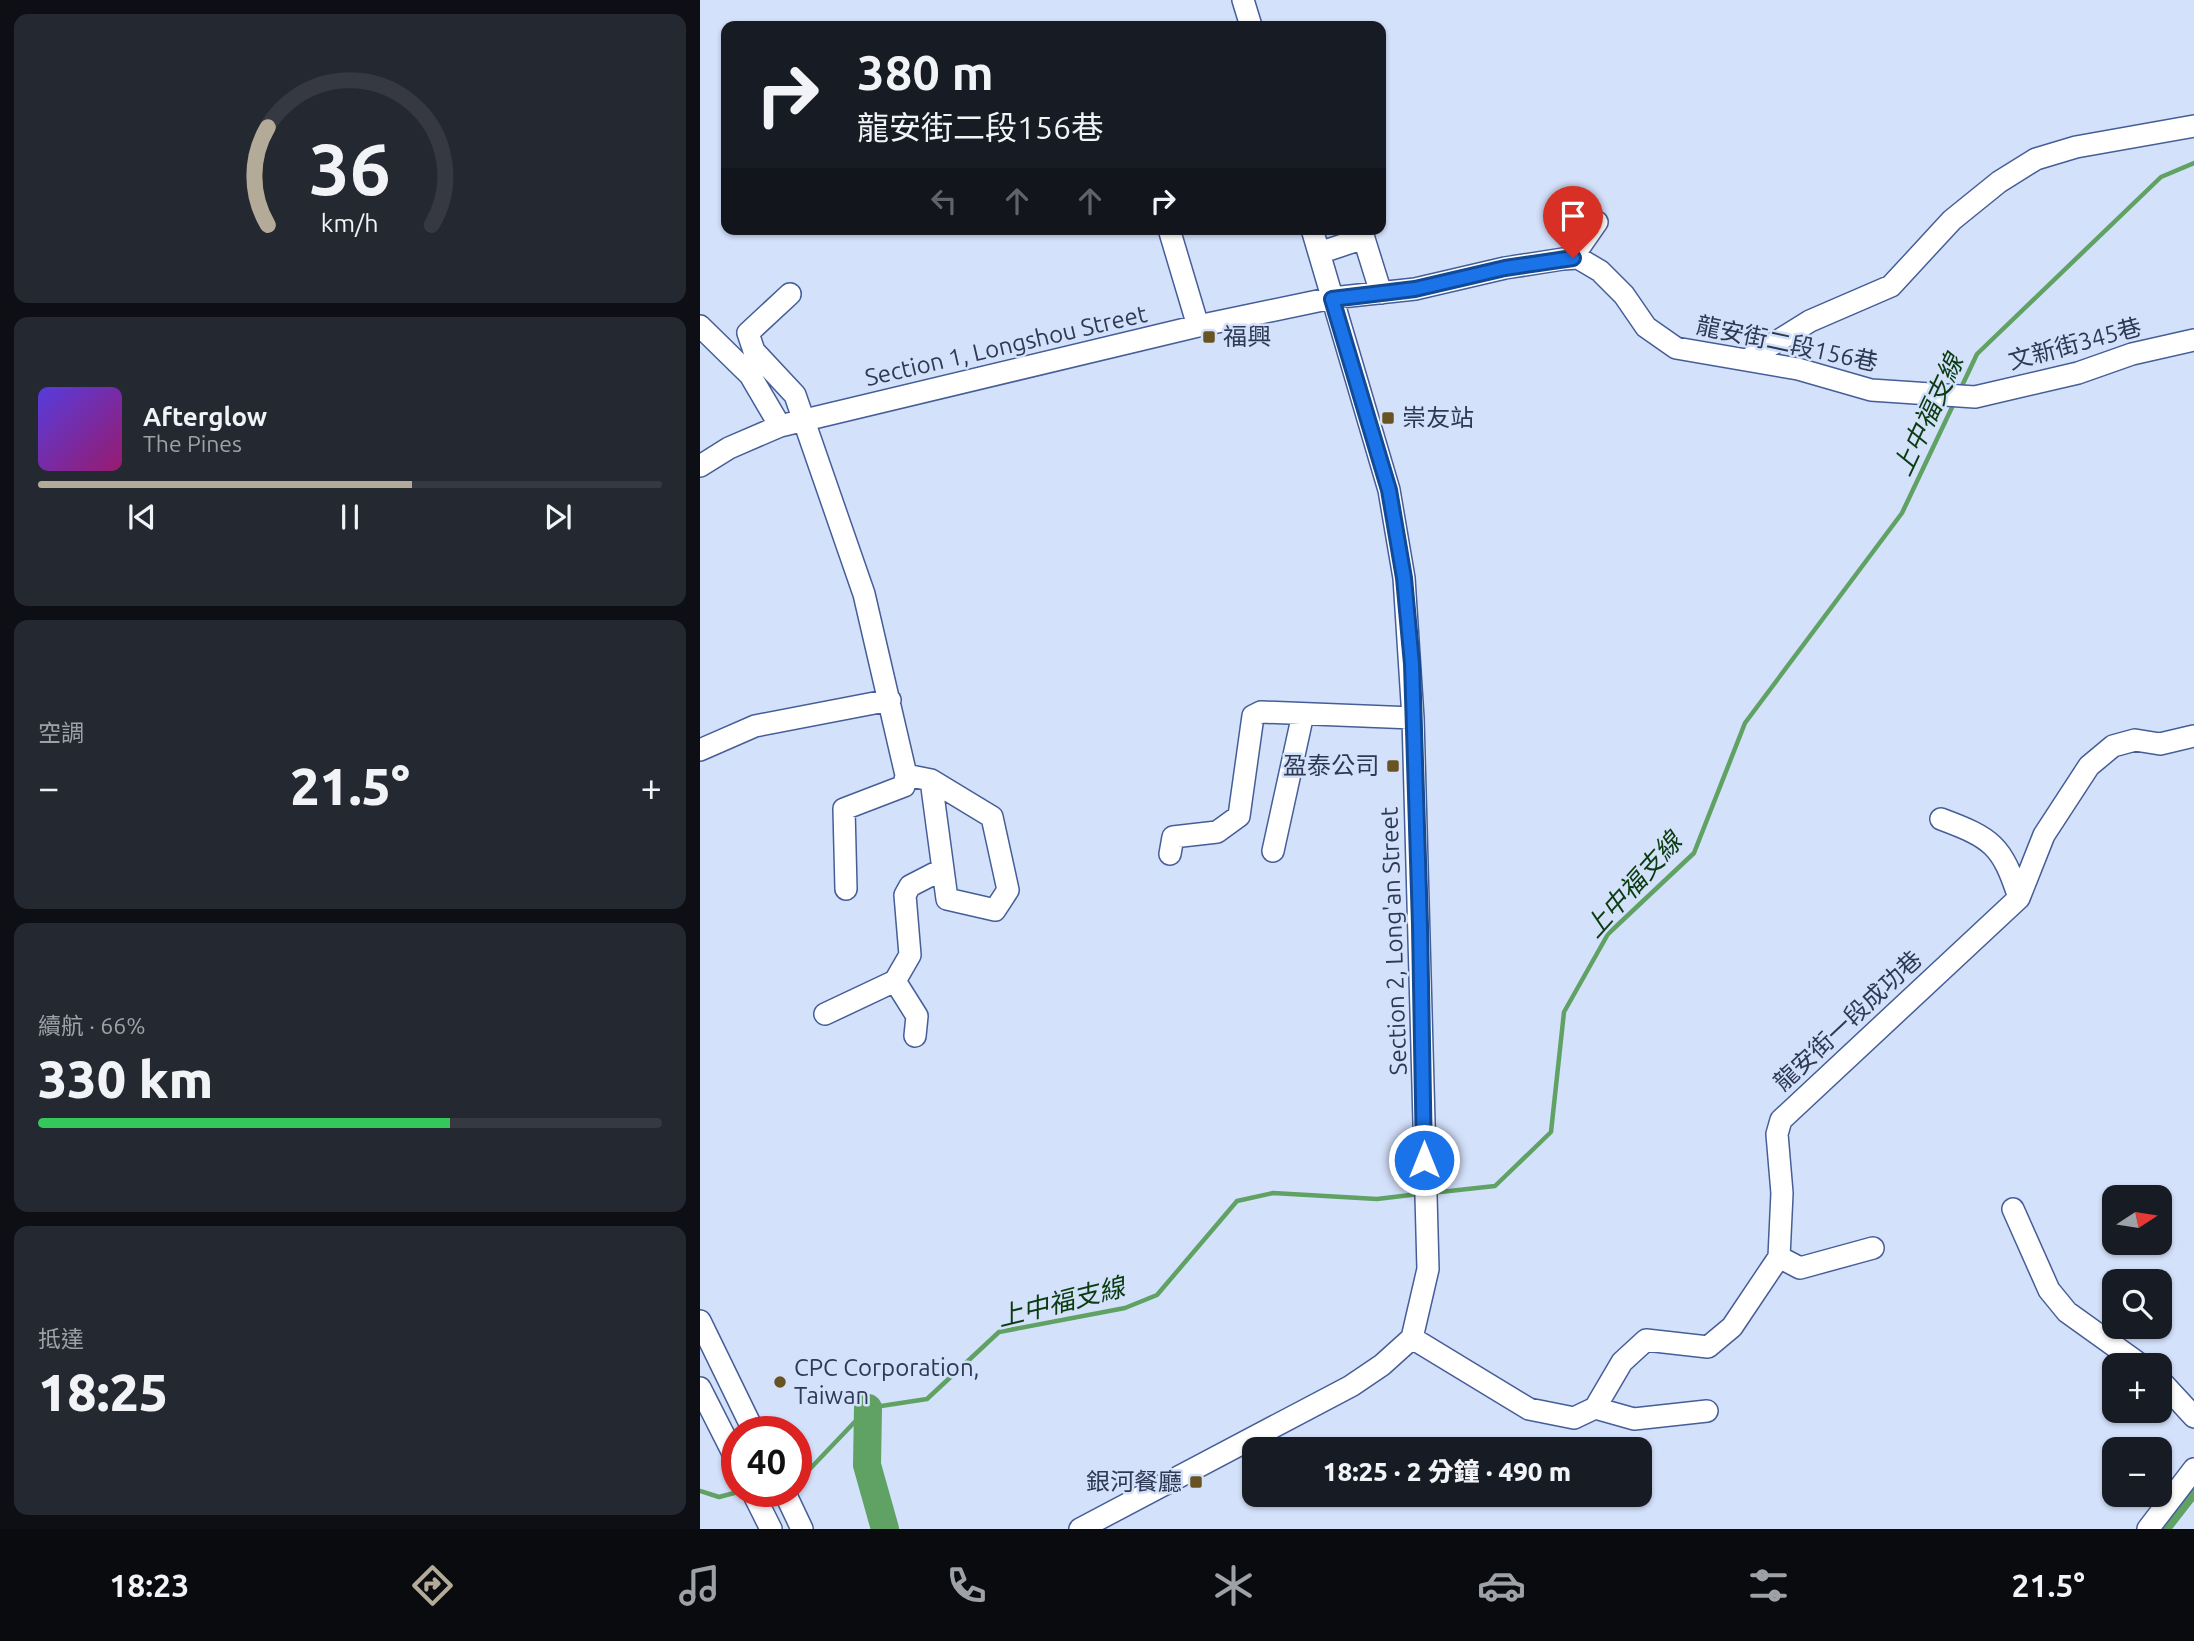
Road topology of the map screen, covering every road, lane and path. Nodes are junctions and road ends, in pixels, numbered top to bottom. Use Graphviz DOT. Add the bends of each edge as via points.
graph roads {
  1 [pos="1243,0"];
  2 [pos="1249,21"];
  3 [pos="2194,126"];
  4 [pos="1597,222"];
  5 [pos="1171,235"];
  6 [pos="1314,235"];
  7 [pos="1361,235"];
  8 [pos="1363,235"];
  9 [pos="1318,253"];
  10 [pos="1573,258"];
  11 [pos="1381,293"];
  12 [pos="790,294"];
  13 [pos="1332,299"];
  14 [pos="700,326"];
  15 [pos="1198,326"];
  16 [pos="2194,340"];
  17 [pos="1747,360"];
  18 [pos="1936,394"];
  19 [pos="804,421"];
  20 [pos="780,426"];
  21 [pos="700,466"];
  22 [pos="890,700"];
  23 [pos="1303,714"];
  24 [pos="1413,718"];
  25 [pos="2194,736"];
  26 [pos="700,750"];
  27 [pos="906,775"];
  28 [pos="930,779"];
  29 [pos="1941,819"];
  30 [pos="1273,851"];
  31 [pos="1170,853"];
  32 [pos="941,870"];
  33 [pos="846,889"];
  34 [pos="2019,898"];
  35 [pos="895,981"];
  36 [pos="825,1014"];
  37 [pos="915,1035"];
  38 [pos="2013,1209"];
  39 [pos="1873,1248"];
  40 [pos="1779,1257"];
  41 [pos="700,1321"];
  42 [pos="1412,1338"];
  43 [pos="2124,1353"];
  44 [pos="700,1388"];
  45 [pos="2172,1393"];
  46 [pos="1595,1408"];
  47 [pos="1707,1410"];
  48 [pos="747,1416"];
  49 [pos="2194,1417"];
  50 [pos="721,1429"];
  51 [pos="2194,1469"];
  52 [pos="760,1507"];
  53 [pos="791,1507"];
  54 [pos="771,1529"];
  55 [pos="802,1529"];
  56 [pos="1080,1529"];
  57 [pos="2148,1529"];
  1 -- 2 [label="street"];
  3 -- 17 [label="street" via="2076,147 2036,159 1952,220 1891,286 1810,321"];
  4 -- 10 [label="street"];
  5 -- 15 [label="street"];
  6 -- 9 [label="street, Section 2, Long'an Street"];
  7 -- 9 [label="street"];
  8 -- 11 [label="street"];
  9 -- 13 [label="street, Section 2, Long'an Street"];
  10 -- 11 [label="street"];
  10 -- 17 [label="street, 龍安街二段156巷" via="1600,271 1646,327 1676,348"];
  11 -- 13 [label="street"];
  12 -- 19 [label="street" via="748,333 754,351 795,395"];
  13 -- 15 [label="street, Section 1, Longshou Street"];
  13 -- 24 [label="street, Section 2, Long'an Street" via="1389,490 1404,578"];
  14 -- 20 [label="street" via="750,375"];
  15 -- 19 [label="street, Section 1, Longshou Street"];
  16 -- 18 [label="street, 文新街345巷" via="2078,373 1969,396"];
  17 -- 18 [label="street, 龍安街二段156巷" via="1871,390"];
  19 -- 20 [label="street, Section 1, Longshou Street"];
  19 -- 22 [label="street" via="864,594"];
  20 -- 21 [label="street, Section 1, Longshou Street"];
  22 -- 26 [label="street" via="755,726"];
  22 -- 27 [label="street"];
  23 -- 24 [label="street"];
  23 -- 30 [label="street"];
  23 -- 31 [label="street" via="1261,712 1253,716 1239,816 1217,832 1173,837"];
  24 -- 42 [label="street, Section 2, Long'an Street" via="1428,1269"];
  25 -- 34 [label="street, 龍安街一段成功巷" via="2160,744 2135,740 2113,746 2089,766 2044,835"];
  27 -- 28 [label="street"];
  27 -- 33 [label="street" via="904,786 844,810"];
  28 -- 32 [label="street"];
  28 -- 32 [label="street" via="992,817 1008,890 995,910 947,899"];
  29 -- 34 [label="street" via="1976,832 1994,846 2008,863"];
  32 -- 35 [label="street" via="910,886 905,895 909,955"];
  34 -- 40 [label="street, 龍安街一段成功巷" via="1782,1119 1777,1134 1782,1194"];
  35 -- 36 [label="street"];
  35 -- 37 [label="street" via="917,1016"];
  38 -- 43 [label="street" via="2049,1290 2067,1312"];
  39 -- 40 [label="street" via="1800,1268"];
  40 -- 46 [label="street" via="1732,1327 1708,1347 1646,1340 1622,1362"];
  41 -- 48 [label="street"];
  42 -- 46 [label="street" via="1529,1409 1574,1418"];
  42 -- 56 [label="street" via="1351,1386"];
  44 -- 50 [label="street"];
  45 -- 49 [label="street"];
  46 -- 47 [label="street" via="1634,1419"];
  51 -- 57 [label="street"];
  52 -- 54 [label="street"];
  53 -- 55 [label="street"];
}
